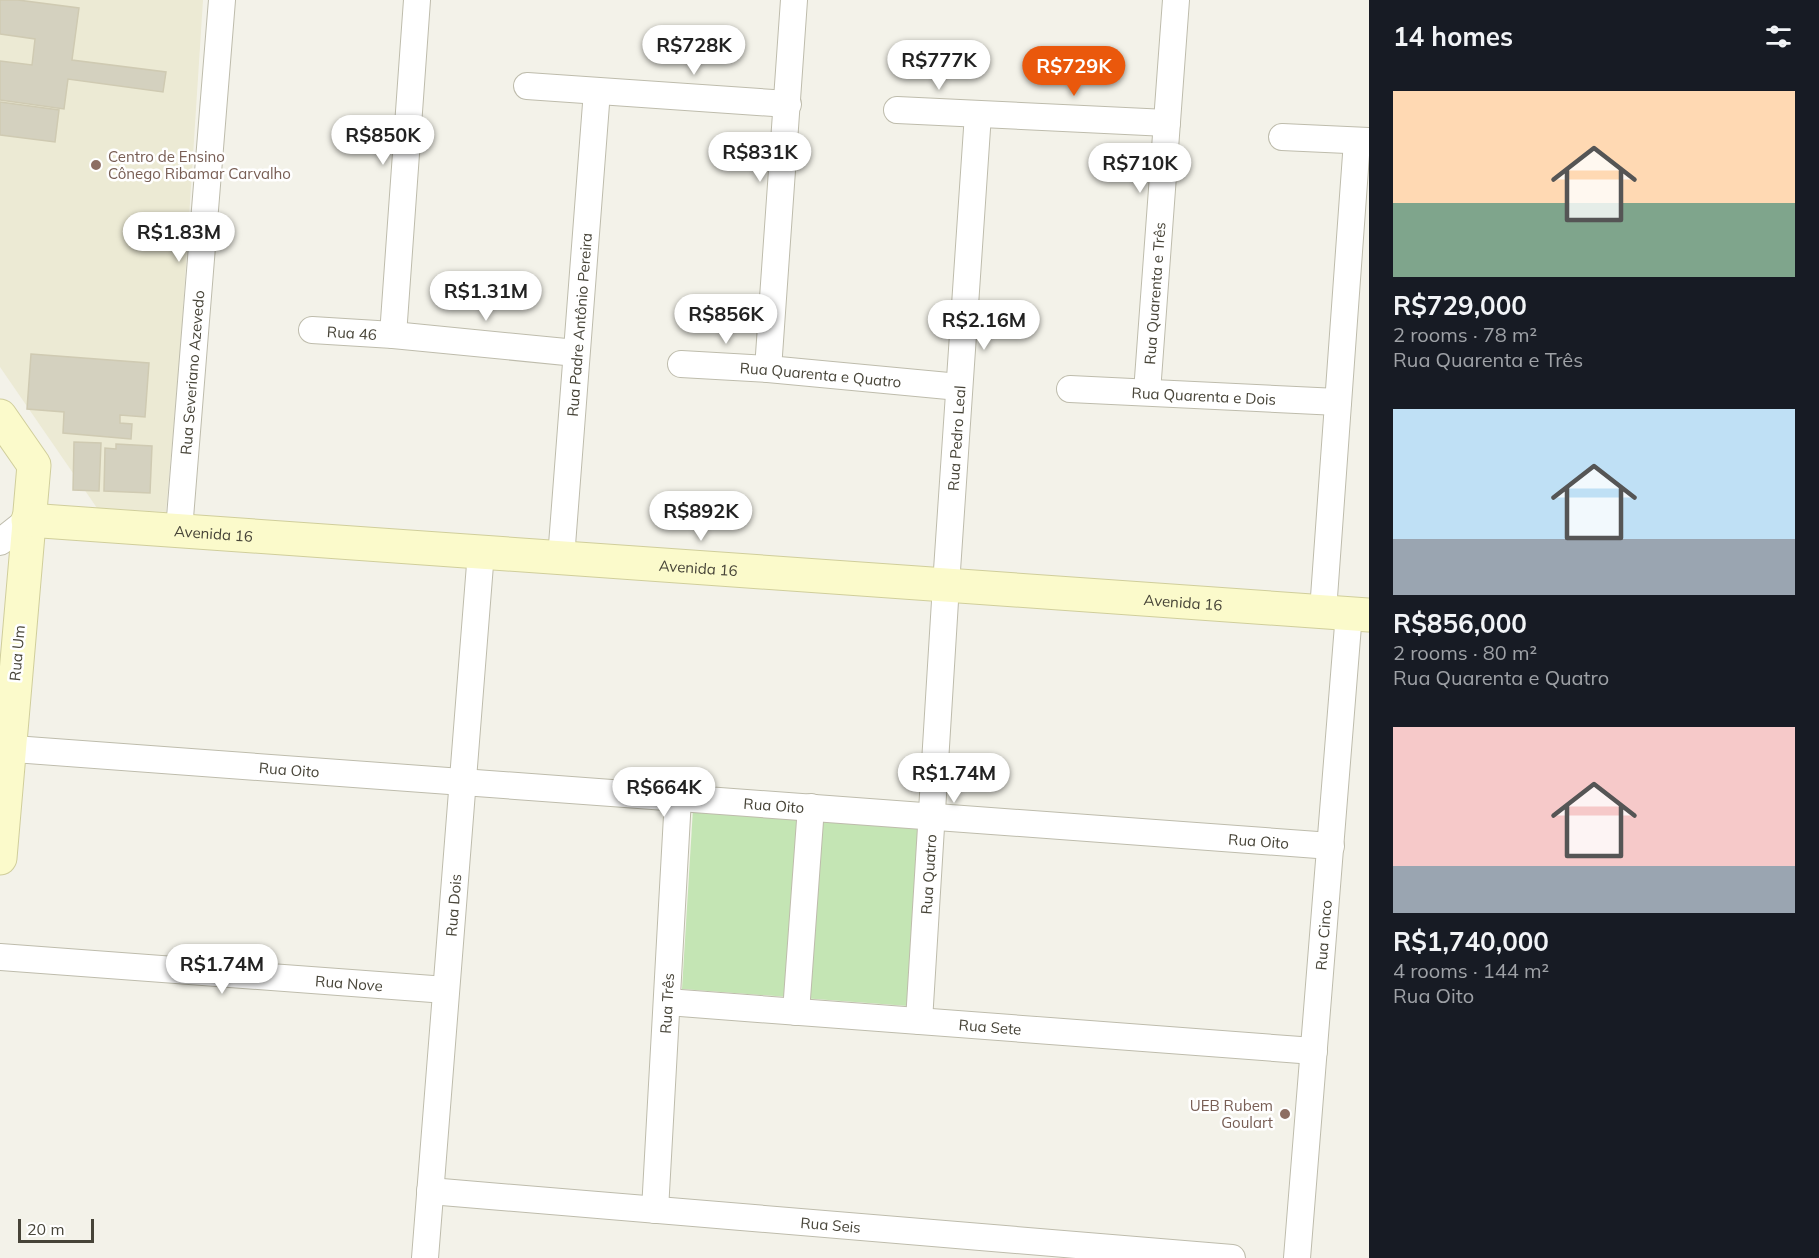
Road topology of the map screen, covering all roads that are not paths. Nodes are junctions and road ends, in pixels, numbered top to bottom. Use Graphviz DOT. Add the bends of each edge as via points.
graph roads {
  1 [pos="222,0"];
  2 [pos="417,0"];
  3 [pos="794,0"];
  4 [pos="1176,0"];
  5 [pos="527,86"];
  6 [pos="597,91"];
  7 [pos="788,104"];
  8 [pos="897,110"];
  9 [pos="978,114"];
  10 [pos="1167,123"];
  11 [pos="1282,137"];
  12 [pos="1363,141"];
  13 [pos="312,330"];
  14 [pos="393,335"];
  15 [pos="576,352"];
  16 [pos="681,364"];
  17 [pos="768,369"];
  18 [pos="959,387"];
  19 [pos="1070,389"];
  20 [pos="1147,392"];
  21 [pos="1338,402"];
  22 [pos="0,416"];
  23 [pos="28,520"];
  24 [pos="179,530"];
  25 [pos="0,542"];
  26 [pos="481,552"];
  27 [pos="561,558"];
  28 [pos="946,585"];
  29 [pos="1347,613"];
  30 [pos="5,748"];
  31 [pos="463,782"];
  32 [pos="678,798"];
  33 [pos="811,807"];
  34 [pos="932,816"];
  35 [pos="1331,846"];
  36 [pos="0,858"];
  37 [pos="0,957"];
  38 [pos="446,990"];
  39 [pos="666,1002"];
  40 [pos="796,1012"];
  41 [pos="919,1021"];
  42 [pos="1314,1051"];
  43 [pos="430,1191"];
  44 [pos="655,1210"];
  45 [pos="977,1247"];
  46 [pos="425,1258"];
  47 [pos="1232,1258"];
  48 [pos="1297,1258"];
  1 -- 24 [label="street, Rua Severiano Azevedo"];
  2 -- 14 [label="street"];
  3 -- 7 [label="street"];
  4 -- 10 [label="street, Rua Quarenta e Três"];
  5 -- 6 [label="street"];
  6 -- 7 [label="street"];
  6 -- 15 [label="street, Rua Padre Antônio Pereira"];
  7 -- 17 [label="street"];
  8 -- 9 [label="street"];
  9 -- 10 [label="street"];
  9 -- 18 [label="street, Rua Pedro Leal"];
  10 -- 20 [label="street, Rua Quarenta e Três"];
  11 -- 12 [label="street"];
  12 -- 21 [label="street"];
  13 -- 14 [label="street, Rua 46"];
  14 -- 15 [label="street, Rua 46"];
  15 -- 27 [label="street, Rua Padre Antônio Pereira"];
  16 -- 17 [label="street, Rua Quarenta e Quatro"];
  17 -- 18 [label="street, Rua Quarenta e Quatro"];
  18 -- 28 [label="street, Rua Pedro Leal"];
  19 -- 20 [label="street, Rua Quarenta e Dois"];
  20 -- 21 [label="street, Rua Quarenta e Dois"];
  21 -- 29 [label="street"];
  22 -- 23 [label="street, Rua Um" via="34,465"];
  23 -- 24 [label="street, Avenida 16"];
  23 -- 25 [label="street"];
  23 -- 30 [label="street, Rua Um"];
  24 -- 26 [label="street, Avenida 16"];
  26 -- 27 [label="street, Avenida 16"];
  26 -- 31 [label="street, Rua Dois"];
  27 -- 28 [label="street, Avenida 16"];
  28 -- 29 [label="street, Avenida 16"];
  28 -- 34 [label="street, Rua Quatro"];
  29 -- 35 [label="street, Rua Cinco"];
  30 -- 31 [label="street, Rua Oito"];
  30 -- 36 [label="street, Rua Um"];
  31 -- 32 [label="street, Rua Oito"];
  31 -- 38 [label="street, Rua Dois"];
  32 -- 33 [label="street, Rua Oito"];
  32 -- 39 [label="street, Rua Três"];
  33 -- 34 [label="street, Rua Oito"];
  33 -- 40 [label="street"];
  34 -- 35 [label="street, Rua Oito"];
  34 -- 41 [label="street, Rua Quatro"];
  35 -- 42 [label="street, Rua Cinco"];
  37 -- 38 [label="street, Rua Nove"];
  38 -- 43 [label="street, Rua Dois"];
  39 -- 40 [label="street, Rua Sete"];
  39 -- 44 [label="street, Rua Três"];
  40 -- 41 [label="street, Rua Sete"];
  41 -- 42 [label="street, Rua Sete"];
  42 -- 48 [label="street, Rua Cinco"];
  43 -- 44 [label="street, Rua Seis"];
  43 -- 46 [label="street, Rua Dois"];
  44 -- 45 [label="street, Rua Seis"];
  45 -- 47 [label="street, Rua Seis"];
}
